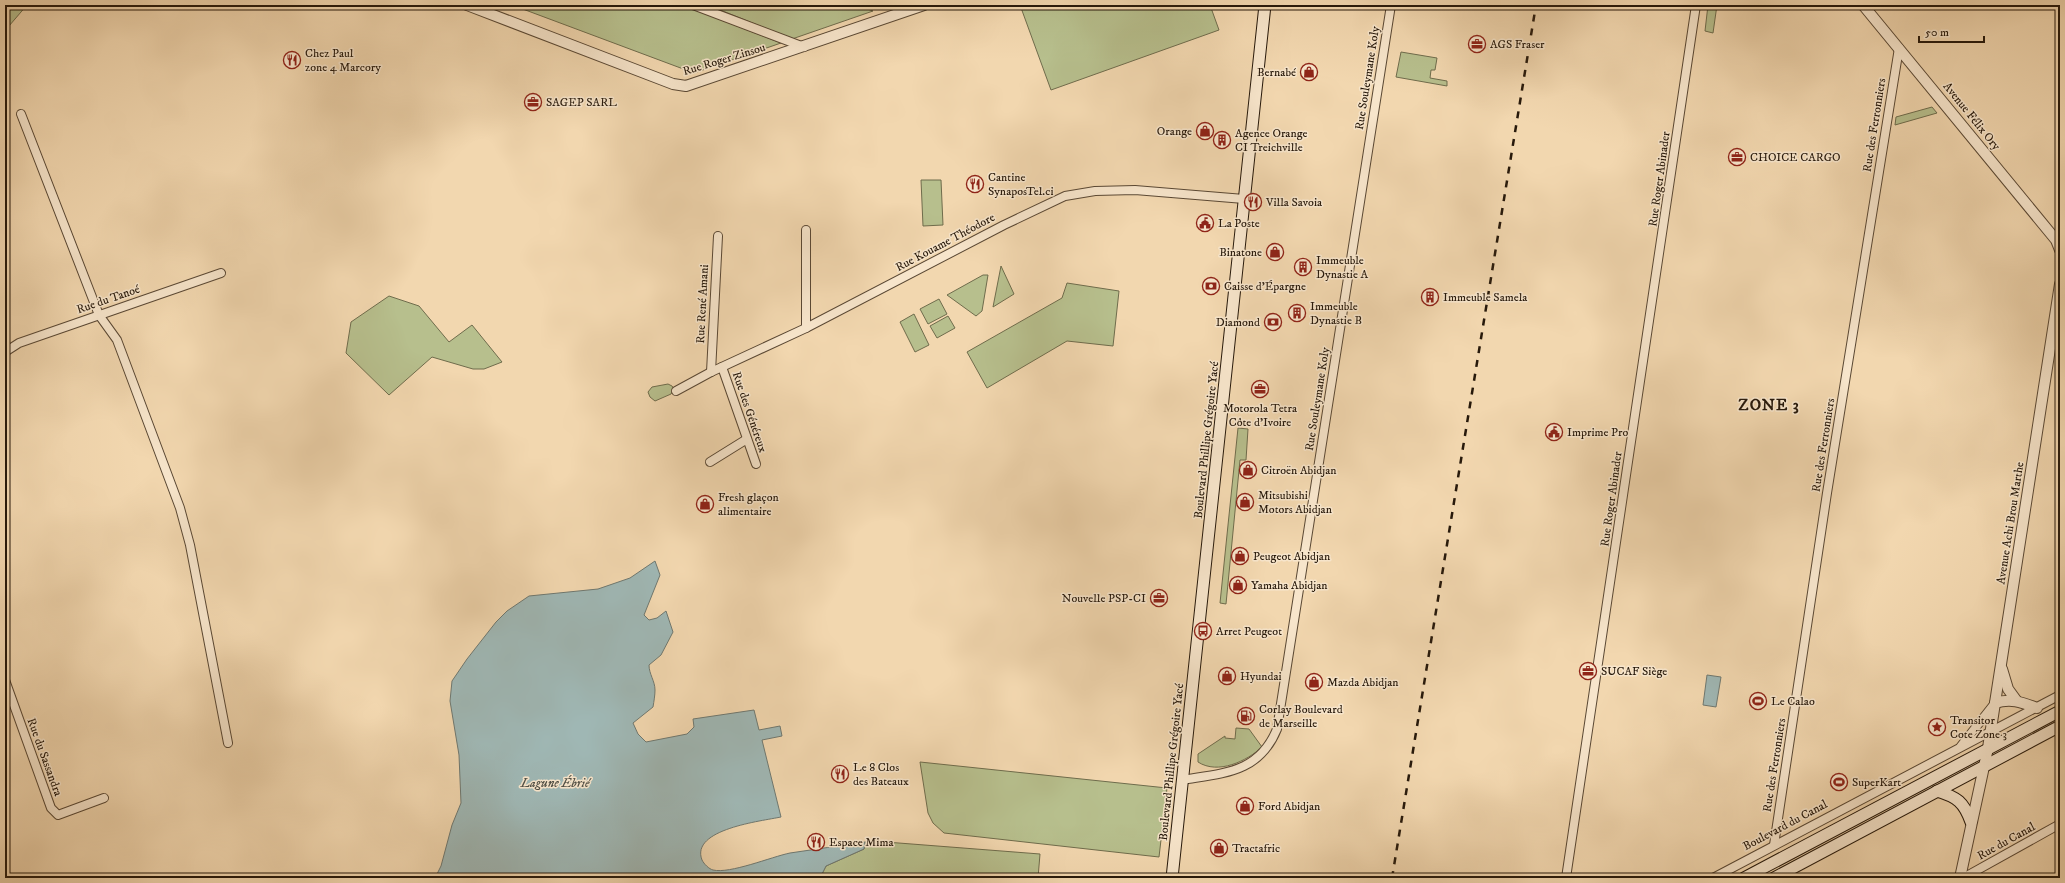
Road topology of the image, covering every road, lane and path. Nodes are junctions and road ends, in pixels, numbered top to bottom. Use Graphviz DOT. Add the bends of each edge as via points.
graph roads {
  1 [pos="467,5"];
  2 [pos="693,5"];
  3 [pos="924,5"];
  4 [pos="1265,5"];
  5 [pos="1391,5"];
  6 [pos="1696,5"];
  7 [pos="1863,5"];
  8 [pos="804,47"];
  9 [pos="1899,48"];
  10 [pos="21,114"];
  11 [pos="1244,200"];
  12 [pos="806,230"];
  13 [pos="718,236"];
  14 [pos="2059,245"];
  15 [pos="221,273"];
  16 [pos="2060,284"];
  17 [pos="98,315"];
  18 [pos="806,328"];
  19 [pos="5,352"];
  20 [pos="722,367"];
  21 [pos="711,372"];
  22 [pos="676,391"];
  23 [pos="747,439"];
  24 [pos="710,462"];
  25 [pos="756,464"];
  26 [pos="2001,665"];
  27 [pos="5,680"];
  28 [pos="2060,695"];
  29 [pos="2016,700"];
  30 [pos="1995,703"];
  31 [pos="2037,708"];
  32 [pos="2060,711"];
  33 [pos="2060,726"];
  34 [pos="1990,732"];
  35 [pos="228,743"];
  36 [pos="1988,748"];
  37 [pos="1958,750"];
  38 [pos="1984,766"];
  39 [pos="1182,780"];
  40 [pos="1937,791"];
  41 [pos="104,798"];
  42 [pos="1971,822"];
  43 [pos="2060,824"];
  44 [pos="1774,845"];
  45 [pos="1172,878"];
  46 [pos="1566,878"];
  47 [pos="1713,878"];
  48 [pos="1744,878"];
  49 [pos="1774,878"];
  50 [pos="1961,878"];
  1 -- 8 [label="street, Rue Roger Zinsou" via="673,84 686,86"];
  2 -- 8 [label="street"];
  3 -- 8 [label="street, Rue Roger Zinsou"];
  4 -- 11 [label="main road, Boulevard Phillipe Grégoire Yacé"];
  5 -- 39 [label="street, Rue Souleymane Koly" via="1277,729 1268,747 1247,766"];
  6 -- 46 [label="street, Rue Roger Abinader"];
  7 -- 9 [label="street, Avenue Félix Ory"];
  9 -- 14 [label="street, Avenue Félix Ory"];
  9 -- 44 [label="street, Rue des Ferronniers" via="1827,493"];
  10 -- 17 [label="street"];
  11 -- 18 [label="street, Rue Kouame Théodore" via="1135,190 1095,191 1065,196"];
  11 -- 39 [label="main road, Boulevard Phillipe Grégoire Yacé"];
  12 -- 18 [label="street"];
  13 -- 21 [label="street, Rue René Amani"];
  15 -- 17 [label="street, Rue du Tanoé"];
  16 -- 26 [label="street, Avenue Achi Brou Marthe"];
  17 -- 19 [label="street, Rue du Tanoé" via="19,343"];
  17 -- 35 [label="street" via="116,340 180,508 190,545"];
  18 -- 20 [label="street, Rue Kouame Théodore"];
  20 -- 21 [label="street, Rue Kouame Théodore"];
  20 -- 23 [label="street, Rue des Généreux"];
  21 -- 22 [label="street, Rue Kouame Théodore"];
  23 -- 24 [label="street"];
  23 -- 25 [label="street, Rue des Généreux"];
  26 -- 29 [label="street" via="2008,689"];
  26 -- 30 [label="street, Avenue Achi Brou Marthe"];
  27 -- 41 [label="street, Rue du Sassandra" via="51,808 58,815"];
  28 -- 31 [label="street, Boulevard du Canal"];
  29 -- 30 [label="street"];
  29 -- 31 [label="street"];
  30 -- 34 [label="street, Avenue Achi Brou Marthe"];
  30 -- 37 [label="street"];
  31 -- 34 [label="street, Boulevard du Canal"];
  32 -- 36 [label="main road"];
  33 -- 38 [label="main road"];
  34 -- 36 [label="street, Avenue Achi Brou Marthe"];
  34 -- 37 [label="street, Boulevard du Canal"];
  36 -- 38 [label="street, Avenue Achi Brou Marthe"];
  36 -- 48 [label="main road"];
  37 -- 44 [label="street, Boulevard du Canal"];
  38 -- 40 [label="main road"];
  38 -- 42 [label="street, Avenue Achi Brou Marthe"];
  39 -- 45 [label="main road, Boulevard Phillipe Grégoire Yacé"];
  40 -- 42 [label="main road" via="1960,801"];
  40 -- 49 [label="main road"];
  42 -- 50 [label="street, Avenue Achi Brou Marthe"];
  43 -- 50 [label="street, Rue du Canal"];
  44 -- 47 [label="street, Boulevard du Canal"];
}
